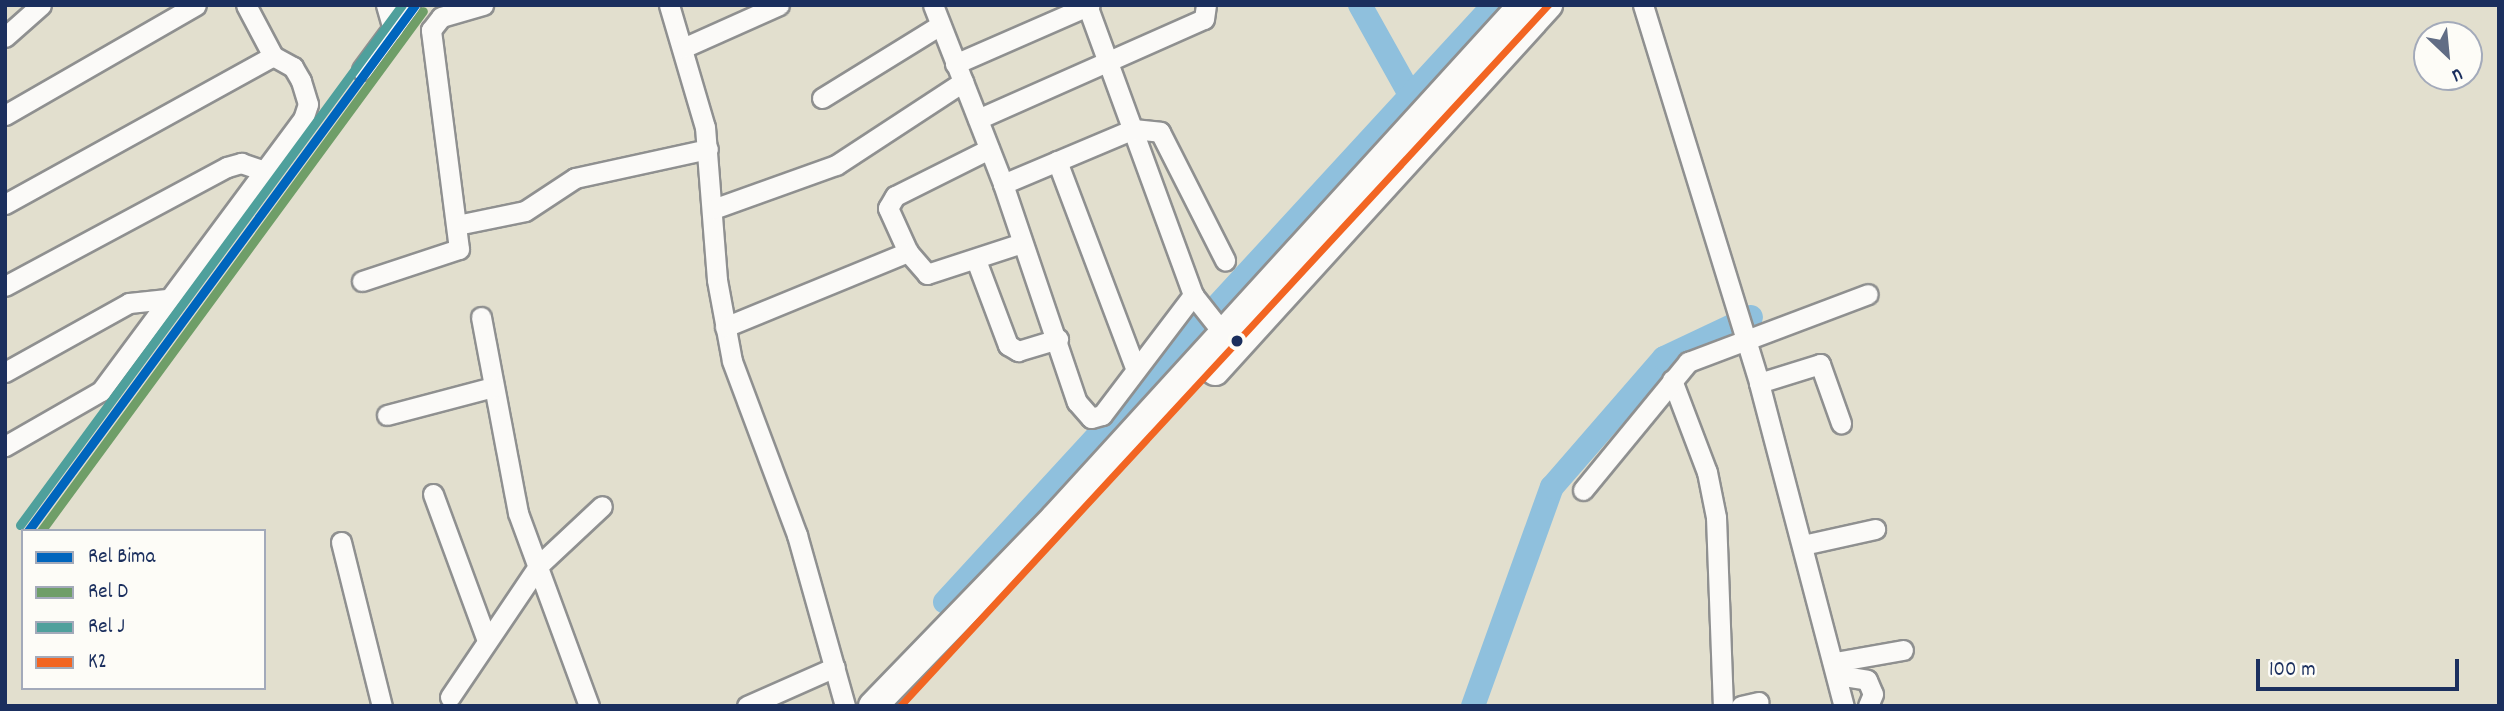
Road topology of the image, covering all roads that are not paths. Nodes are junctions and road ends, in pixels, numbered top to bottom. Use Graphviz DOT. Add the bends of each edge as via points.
graph roads {
  1 [pos="41,5"];
  2 [pos="196,5"];
  3 [pos="246,5"];
  4 [pos="386,5"];
  5 [pos="410,5"];
  6 [pos="483,5"];
  7 [pos="668,5"];
  8 [pos="779,5"];
  9 [pos="933,5"];
  10 [pos="1206,5"];
  11 [pos="1523,5"];
  12 [pos="1548,5"];
  13 [pos="1643,5"];
  14 [pos="1088,6"];
  15 [pos="940,24"];
  16 [pos="393,30"];
  17 [pos="5,37"];
  18 [pos="683,48"];
  19 [pos="273,56"];
  20 [pos="955,64"];
  21 [pos="1110,66"];
  22 [pos="362,70"];
  23 [pos="963,82"];
  24 [pos="822,98"];
  25 [pos="5,115"];
  26 [pos="978,119"];
  27 [pos="1133,129"];
  28 [pos="708,149"];
  29 [pos="989,149"];
  30 [pos="1057,161"];
  31 [pos="261,170"];
  32 [pos="1003,184"];
  33 [pos="5,204"];
  34 [pos="713,209"];
  35 [pos="457,225"];
  36 [pos="1022,243"];
  37 [pos="908,252"];
  38 [pos="975,260"];
  39 [pos="1225,260"];
  40 [pos="362,281"];
  41 [pos="5,286"];
  42 [pos="1868,294"];
  43 [pos="167,299"];
  44 [pos="1198,303"];
  45 [pos="481,317"];
  46 [pos="725,327"];
  47 [pos="1221,331"];
  48 [pos="1742,333"];
  49 [pos="1058,339"];
  50 [pos="1136,370"];
  51 [pos="5,372"];
  52 [pos="1672,380"];
  53 [pos="1759,383"];
  54 [pos="493,387"];
  55 [pos="387,415"];
  56 [pos="1841,423"];
  57 [pos="13,442"];
  58 [pos="5,463"];
  59 [pos="1583,490"];
  60 [pos="433,494"];
  61 [pos="601,506"];
  62 [pos="1875,529"];
  63 [pos="341,542"];
  64 [pos="1803,545"];
  65 [pos="539,565"];
  66 [pos="963,627"];
  67 [pos="486,638"];
  68 [pos="1903,650"];
  69 [pos="835,667"];
  70 [pos="1836,668"];
  71 [pos="447,703"];
  72 [pos="382,706"];
  73 [pos="589,706"];
  74 [pos="747,706"];
  75 [pos="845,706"];
  76 [pos="873,706"];
  77 [pos="900,706"];
  78 [pos="1723,706"];
  79 [pos="1844,706"];
  80 [pos="1868,706"];
  1 -- 17 [label="street"];
  2 -- 25 [label="street"];
  3 -- 19 [label="street"];
  4 -- 16 [label="street"];
  5 -- 16 [label="street"];
  6 -- 35 [label="street" via="441,17 431,30"];
  7 -- 18 [label="street"];
  8 -- 18 [label="street"];
  9 -- 15 [label="street"];
  10 -- 21 [label="street" via="1204,19"];
  11 -- 47 [label="highway"];
  12 -- 66 [label="highway"];
  13 -- 48 [label="street"];
  14 -- 20 [label="street"];
  14 -- 21 [label="street"];
  15 -- 20 [label="street"];
  15 -- 24 [label="street"];
  16 -- 22 [label="street"];
  18 -- 28 [label="street"];
  19 -- 31 [label="street" via="297,74 308,111"];
  19 -- 33 [label="street"];
  20 -- 23 [label="street"];
  21 -- 26 [label="street"];
  21 -- 27 [label="street"];
  23 -- 26 [label="street"];
  23 -- 34 [label="street" via="836,166"];
  26 -- 29 [label="street"];
  27 -- 30 [label="street"];
  27 -- 39 [label="street" via="1160,132 1173,147"];
  27 -- 44 [label="street"];
  28 -- 34 [label="street"];
  28 -- 35 [label="street" via="575,178 525,211"];
  29 -- 32 [label="street"];
  29 -- 37 [label="street" via="890,199"];
  30 -- 32 [label="street"];
  30 -- 50 [label="street"];
  31 -- 41 [label="street" via="241,163 227,167"];
  31 -- 43 [label="street"];
  32 -- 36 [label="street"];
  34 -- 46 [label="street"];
  35 -- 40 [label="street" via="457,252"];
  36 -- 38 [label="street"];
  36 -- 49 [label="street"];
  37 -- 38 [label="street" via="927,274"];
  37 -- 46 [label="street"];
  38 -- 49 [label="street" via="1008,345 1018,351"];
  42 -- 48 [label="street"];
  43 -- 51 [label="street" via="129,303"];
  43 -- 57 [label="street" via="94,398"];
  44 -- 47 [label="street"];
  44 -- 50 [label="street"];
  45 -- 54 [label="street"];
  46 -- 69 [label="street"];
  47 -- 66 [label="highway"];
  48 -- 52 [label="street" via="1698,355"];
  48 -- 53 [label="street"];
  49 -- 50 [label="street" via="1077,402 1091,418 1102,415"];
  52 -- 59 [label="street"];
  52 -- 78 [label="street" via="1707,472 1716,517"];
  53 -- 56 [label="street" via="1820,364"];
  53 -- 64 [label="street"];
  54 -- 55 [label="street"];
  54 -- 65 [label="street" via="518,513"];
  57 -- 58 [label="street"];
  60 -- 67 [label="street"];
  61 -- 65 [label="street"];
  62 -- 64 [label="street"];
  63 -- 72 [label="street"];
  64 -- 70 [label="street"];
  65 -- 67 [label="street"];
  65 -- 73 [label="street"];
  66 -- 76 [label="highway"];
  66 -- 77 [label="highway"];
  67 -- 71 [label="street"];
  68 -- 70 [label="street"];
  69 -- 74 [label="street"];
  69 -- 75 [label="street"];
  70 -- 79 [label="street"];
  70 -- 80 [label="street" via="1867,680 1873,694"];
}
